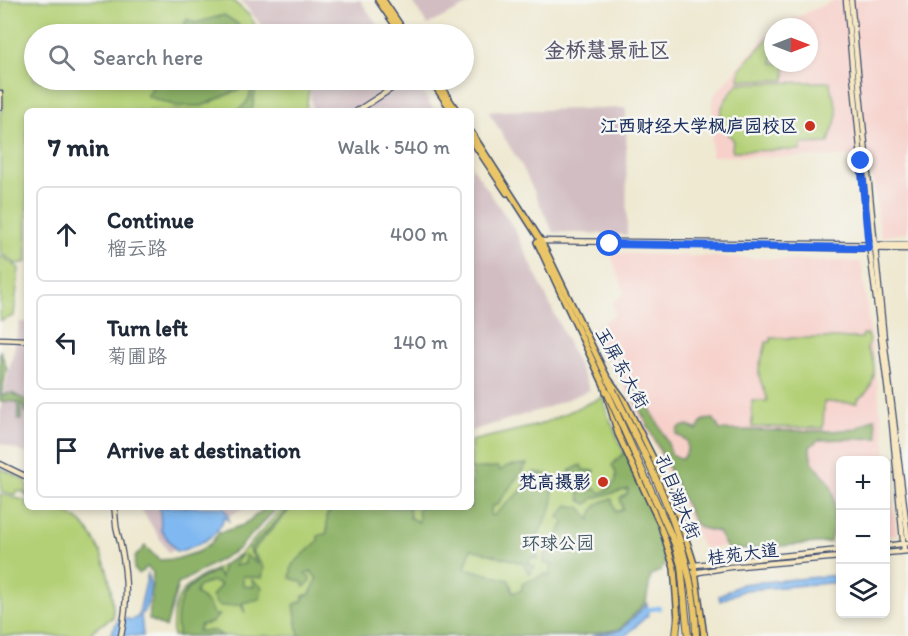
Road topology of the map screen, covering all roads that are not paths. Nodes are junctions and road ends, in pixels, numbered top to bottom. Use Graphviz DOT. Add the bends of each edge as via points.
graph roads {
  1 [pos="378,0"];
  2 [pos="383,0"];
  3 [pos="846,0"];
  4 [pos="851,0"];
  5 [pos="394,24"];
  6 [pos="399,24"];
  7 [pos="390,90"];
  8 [pos="438,90"];
  9 [pos="443,90"];
  10 [pos="0,93"];
  11 [pos="0,107"];
  12 [pos="362,108"];
  13 [pos="450,108"];
  14 [pos="455,108"];
  15 [pos="474,137"];
  16 [pos="474,144"];
  17 [pos="539,242"];
  18 [pos="869,246"];
  19 [pos="875,246"];
  20 [pos="908,247"];
  21 [pos="0,339"];
  22 [pos="24,340"];
  23 [pos="607,377"];
  24 [pos="608,389"];
  25 [pos="0,464"];
  26 [pos="24,476"];
  27 [pos="114,510"];
  28 [pos="908,538"];
  29 [pos="906,544"];
  30 [pos="890,546"];
  31 [pos="836,550"];
  32 [pos="906,551"];
  33 [pos="890,553"];
  34 [pos="836,557"];
  35 [pos="694,564"];
  36 [pos="674,568"];
  37 [pos="696,573"];
  38 [pos="678,616"];
  39 [pos="704,635"];
  40 [pos="121,636"];
  41 [pos="677,636"];
  42 [pos="688,636"];
  43 [pos="696,636"];
  1 -- 5 [label="main road"];
  2 -- 6 [label="main road"];
  3 -- 18 [label="street"];
  4 -- 19 [label="street"];
  7 -- 12 [label="street"];
  8 -- 13 [label="main road"];
  9 -- 14 [label="main road"];
  10 -- 11 [label="street"];
  15 -- 17 [label="main road, 玉屏东大街"];
  16 -- 17 [label="main road, 玉屏东大街"];
  17 -- 18 [label="street"];
  17 -- 23 [label="main road, 玉屏东大街"];
  17 -- 24 [label="main road, 玉屏东大街"];
  18 -- 19 [label="street"];
  18 -- 29 [label="street"];
  19 -- 20 [label="street"];
  19 -- 28 [label="street"];
  21 -- 22 [label="street"];
  23 -- 24 [label="highway, 孔目湖大街"];
  23 -- 35 [label="main road, 玉屏东大街" via="624,400 655,462 677,511"];
  24 -- 36 [label="main road, 玉屏东大街" via="618,434 661,526"];
  24 -- 42 [label="highway, 孔目湖大街, bridge" via="675,544"];
  24 -- 43 [label="highway, 孔目湖大街, bridge" via="650,465 681,541 694,604"];
  25 -- 26 [label="street"];
  27 -- 40 [label="street" via="128,591"];
  29 -- 30 [label="street"];
  29 -- 32 [label="street"];
  31 -- 35 [label="street, 桂苑大道"];
  32 -- 33 [label="street"];
  34 -- 37 [label="street, 桂苑大道"];
  35 -- 36 [label="street, 桂苑大道"];
  35 -- 37 [label="main road, 玉屏东大街"];
  36 -- 37 [label="street, 桂苑大道"];
  36 -- 38 [label="main road, 玉屏东大街"];
  37 -- 39 [label="main road, 玉屏东大街"];
  38 -- 41 [label="highway"];
}
